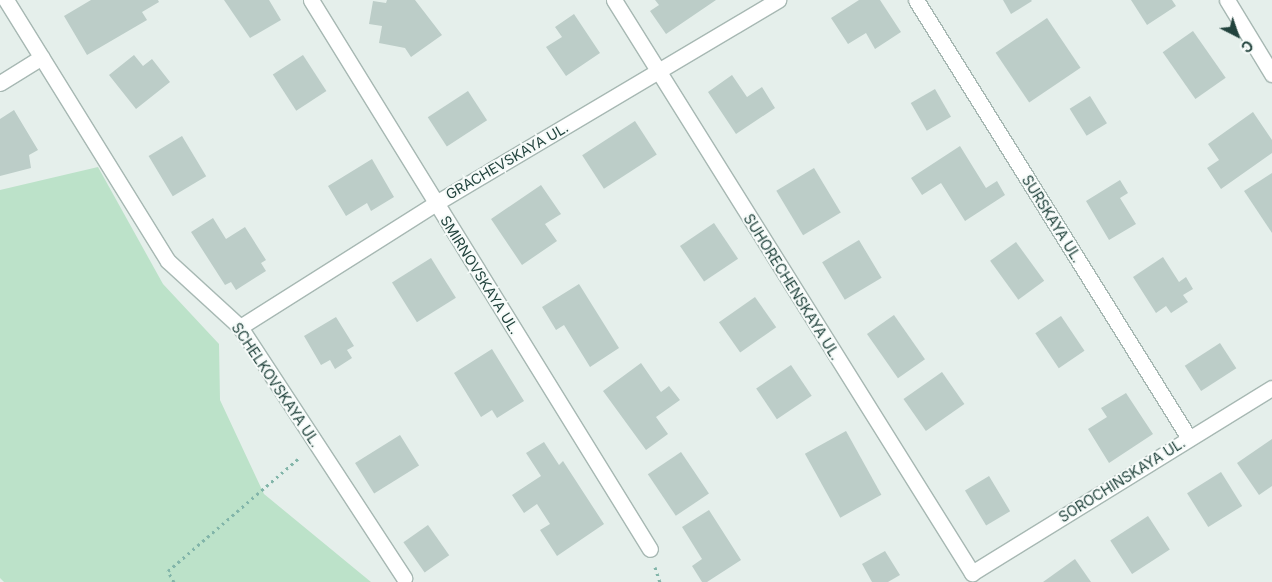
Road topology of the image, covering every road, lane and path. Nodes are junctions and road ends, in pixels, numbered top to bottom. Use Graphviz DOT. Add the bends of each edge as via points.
graph roads {
  1 [pos="6,0"];
  2 [pos="311,0"];
  3 [pos="614,0"];
  4 [pos="778,0"];
  5 [pos="916,0"];
  6 [pos="1227,0"];
  7 [pos="42,57"];
  8 [pos="658,73"];
  9 [pos="1272,74"];
  10 [pos="0,84"];
  11 [pos="436,203"];
  12 [pos="240,327"];
  13 [pos="1272,388"];
  14 [pos="1189,438"];
  15 [pos="316,443"];
  16 [pos="650,549"];
  17 [pos="972,573"];
  18 [pos="404,578"];
  19 [pos="174,582"];
  1 -- 7 [label="street, SCHELKOVSKAYA UL."];
  2 -- 11 [label="street, SMIRNOVSKAYA UL."];
  3 -- 8 [label="street, SUHORECHENSKAYA UL."];
  4 -- 8 [label="street, GRACHEVSKAYA UL."];
  5 -- 14 [label="street, SURSKAYA UL."];
  6 -- 9 [label="street"];
  7 -- 10 [label="street"];
  7 -- 12 [label="street, SCHELKOVSKAYA UL." via="168,261"];
  8 -- 11 [label="street, GRACHEVSKAYA UL."];
  8 -- 17 [label="street, SUHORECHENSKAYA UL."];
  11 -- 12 [label="street, GRACHEVSKAYA UL."];
  11 -- 16 [label="street, SMIRNOVSKAYA UL."];
  12 -- 15 [label="street, SCHELKOVSKAYA UL."];
  13 -- 14 [label="street, SOROCHINSKAYA UL."];
  14 -- 17 [label="street, SOROCHINSKAYA UL."];
  15 -- 18 [label="street, SCHELKOVSKAYA UL."];
  15 -- 19 [label="path" via="168,571"];
}
